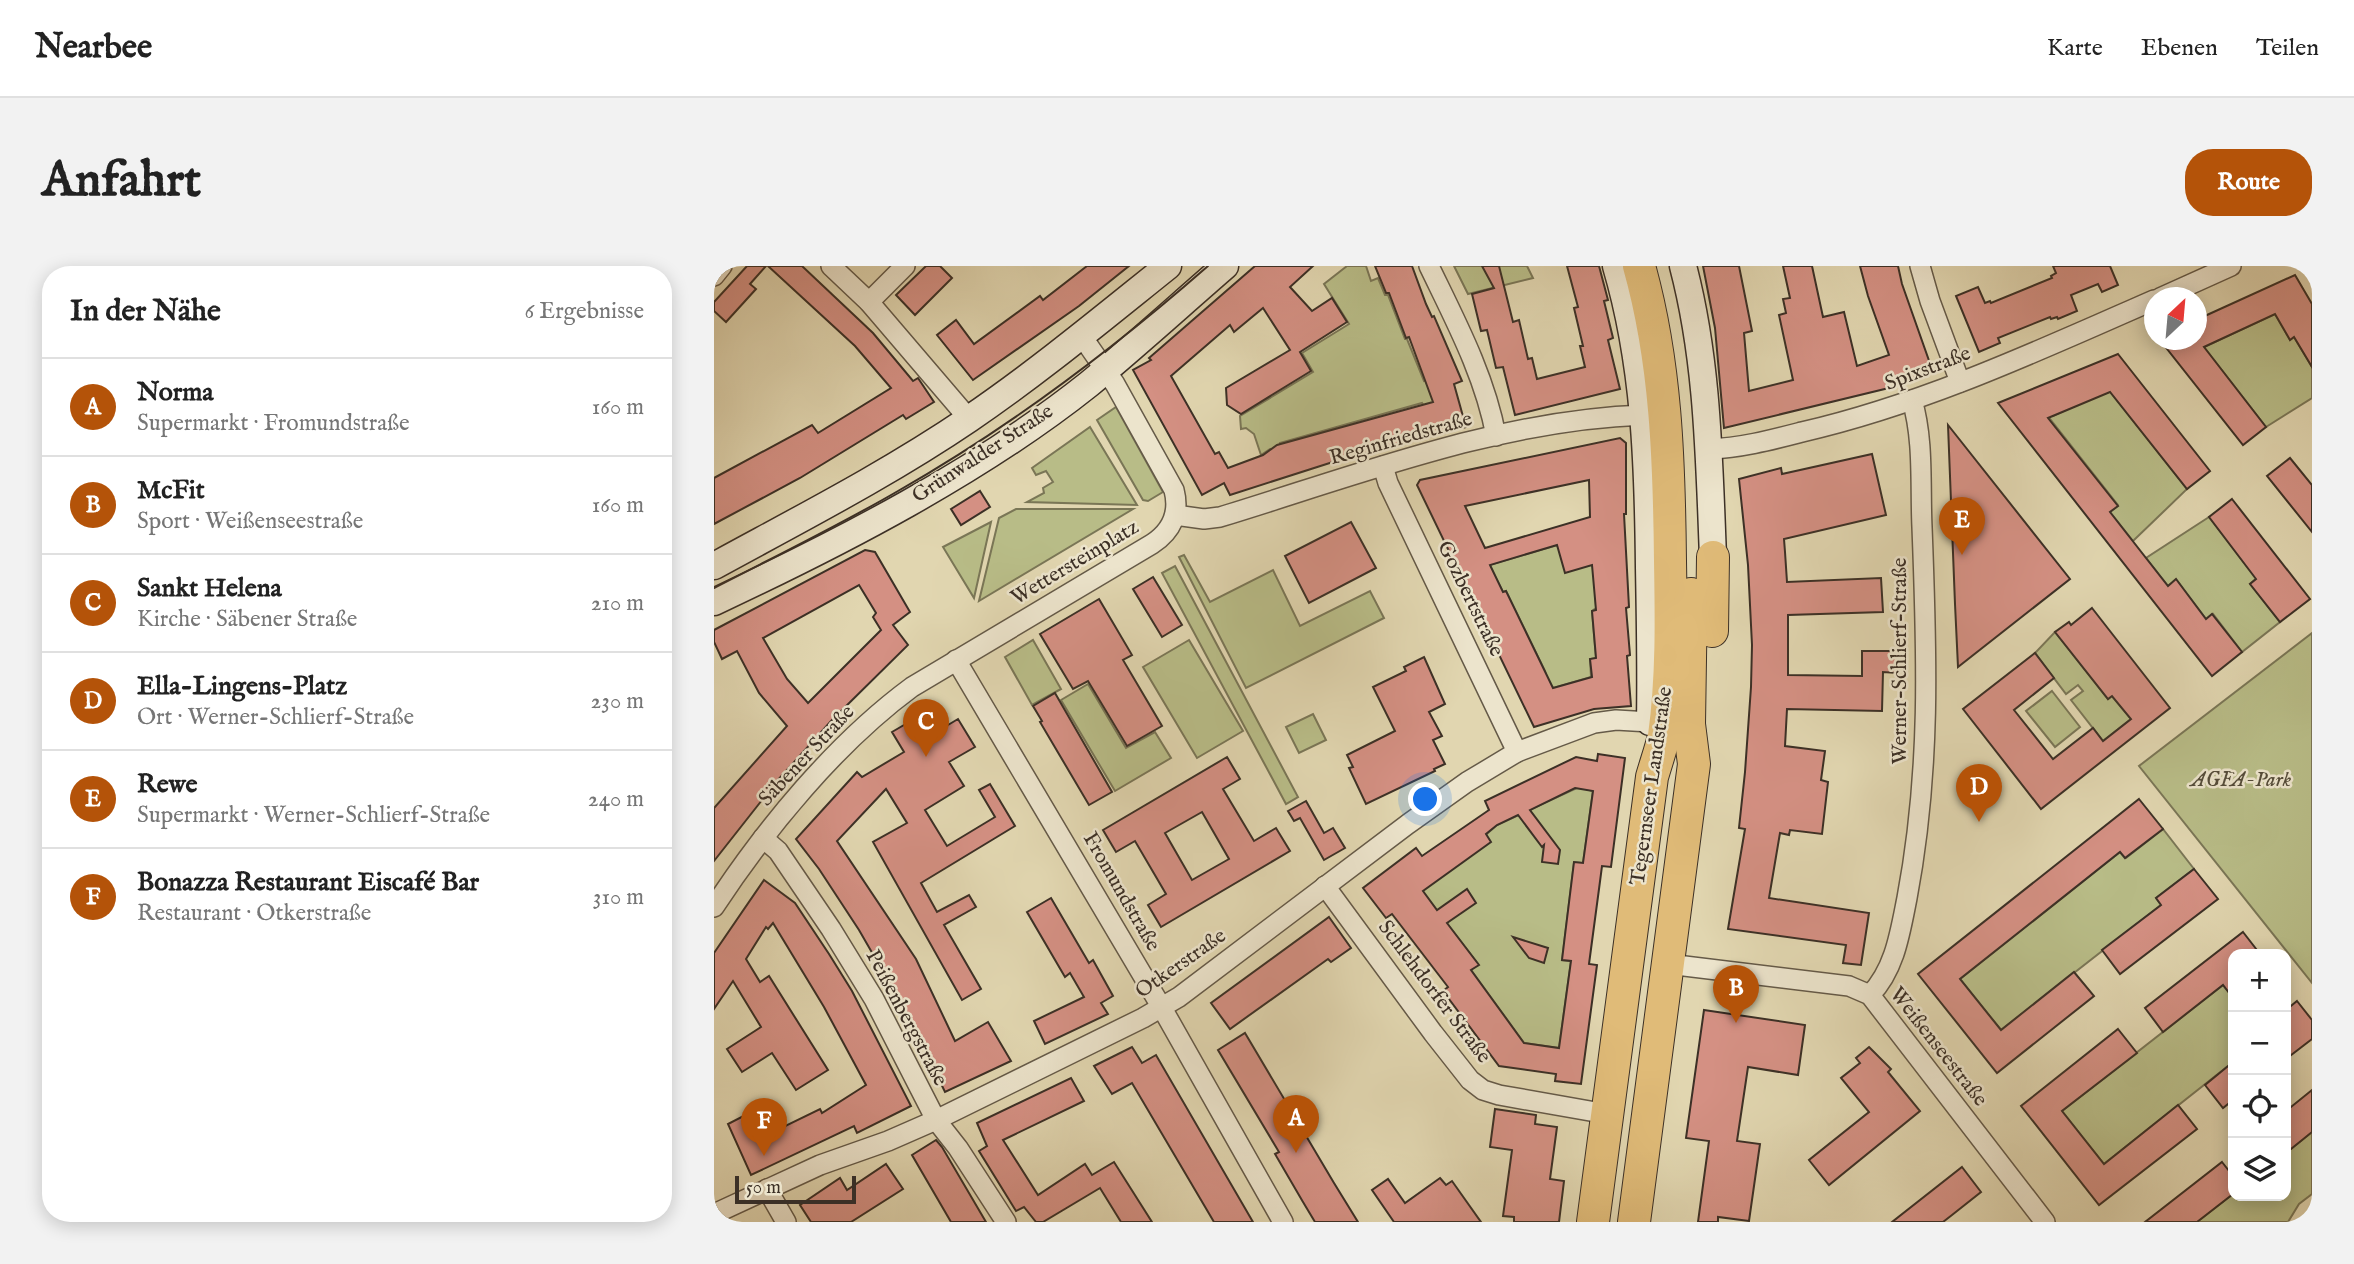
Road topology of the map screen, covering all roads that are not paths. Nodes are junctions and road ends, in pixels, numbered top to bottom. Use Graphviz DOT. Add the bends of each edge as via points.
graph roads {
  1 [pos="722,266"];
  2 [pos="831,266"];
  3 [pos="905,266"];
  4 [pos="1168,266"];
  5 [pos="1225,266"];
  6 [pos="1429,266"];
  7 [pos="1616,266"];
  8 [pos="1639,266"];
  9 [pos="1660,266"];
  10 [pos="1683,266"];
  11 [pos="1920,266"];
  12 [pos="2231,266"];
  13 [pos="714,276"];
  14 [pos="2184,287"];
  15 [pos="869,302"];
  16 [pos="2144,304"];
  17 [pos="1081,335"];
  18 [pos="1105,369"];
  19 [pos="1960,382"];
  20 [pos="1912,400"];
  21 [pos="1644,415"];
  22 [pos="969,419"];
  23 [pos="1496,436"];
  24 [pos="1709,449"];
  25 [pos="1383,466"];
  26 [pos="1175,515"];
  27 [pos="1713,557"];
  28 [pos="714,566"];
  29 [pos="714,602"];
  30 [pos="956,660"];
  31 [pos="1650,722"];
  32 [pos="1517,752"];
  33 [pos="1694,764"];
  34 [pos="1652,777"];
  35 [pos="763,838"];
  36 [pos="1325,886"];
  37 [pos="714,907"];
  38 [pos="1668,964"];
  39 [pos="1870,995"];
  40 [pos="1162,1008"];
  41 [pos="1607,1114"];
  42 [pos="936,1120"];
  43 [pos="767,1189"];
  44 [pos="714,1214"];
  45 [pos="786,1222"];
  46 [pos="1006,1222"];
  47 [pos="1283,1222"];
  48 [pos="1593,1222"];
  49 [pos="1634,1222"];
  50 [pos="2045,1222"];
  1 -- 13 [label="street"];
  2 -- 15 [label="street"];
  3 -- 15 [label="street"];
  4 -- 17 [label="main road, Grünwalder Straße"];
  5 -- 18 [label="main road, Grünwalder Straße"];
  6 -- 23 [label="street" via="1480,382"];
  7 -- 21 [label="main road, Tegernseer Landstraße" via="1635,348"];
  8 -- 34 [label="highway, Tegernseer Landstraße" via="1660,362 1669,472 1668,677 1663,737"];
  9 -- 33 [label="highway, Tegernseer Landstraße" via="1685,398 1692,609 1689,724"];
  10 -- 24 [label="main road" via="1702,365"];
  11 -- 19 [label="street"];
  12 -- 14 [label="street"];
  15 -- 22 [label="street"];
  16 -- 19 [label="street, Spixstraße"];
  17 -- 18 [label="street"];
  17 -- 22 [label="main road, Grünwalder Straße"];
  18 -- 26 [label="street" via="1174,490"];
  18 -- 29 [label="main road, Grünwalder Straße" via="1040,419 918,497"];
  19 -- 20 [label="street, Spixstraße"];
  20 -- 24 [label="street, Spixstraße" via="1836,425 1741,447"];
  20 -- 39 [label="street, Werner-Schlierf-Straße" via="1917,417 1927,642 1926,740 1912,871 1901,926 1892,961"];
  21 -- 23 [label="street, Reginfriedstraße"];
  21 -- 31 [label="main road, Tegernseer Landstraße"];
  22 -- 28 [label="main road, Grünwalder Straße" via="860,487"];
  23 -- 25 [label="street, Reginfriedstraße"];
  24 -- 27 [label="main road"];
  25 -- 26 [label="street, Reginfriedstraße" via="1220,517"];
  25 -- 32 [label="street, Gozbertstraße"];
  26 -- 30 [label="street, Wettersteinplatz" via="1169,529 1152,544"];
  27 -- 33 [label="highway" via="1705,726"];
  30 -- 35 [label="street, Säbener Straße" via="912,687 855,734"];
  30 -- 40 [label="street, Fromundstraße"];
  31 -- 32 [label="street, Otkerstraße" via="1594,723"];
  31 -- 34 [label="highway"];
  32 -- 36 [label="street, Otkerstraße" via="1467,782"];
  33 -- 38 [label="highway, Tegernseer Landstraße"];
  34 -- 41 [label="highway, Tegernseer Landstraße"];
  35 -- 37 [label="street, Säbener Straße"];
  35 -- 42 [label="street, Peißenbergstraße" via="800,881 841,945"];
  36 -- 40 [label="street, Otkerstraße"];
  36 -- 41 [label="street, Schlehdorfer Straße" via="1470,1080 1499,1095"];
  38 -- 39 [label="street, Weißenseestraße" via="1849,986"];
  38 -- 49 [label="highway, Tegernseer Landstraße"];
  39 -- 50 [label="street, Weißenseestraße"];
  40 -- 42 [label="street, Otkerstraße"];
  40 -- 47 [label="street, Fromundstraße"];
  41 -- 48 [label="highway, Tegernseer Landstraße"];
  42 -- 43 [label="street, Otkerstraße"];
  42 -- 46 [label="street, Peißenbergstraße"];
  43 -- 44 [label="street, Otkerstraße"];
  43 -- 45 [label="street"];
}
